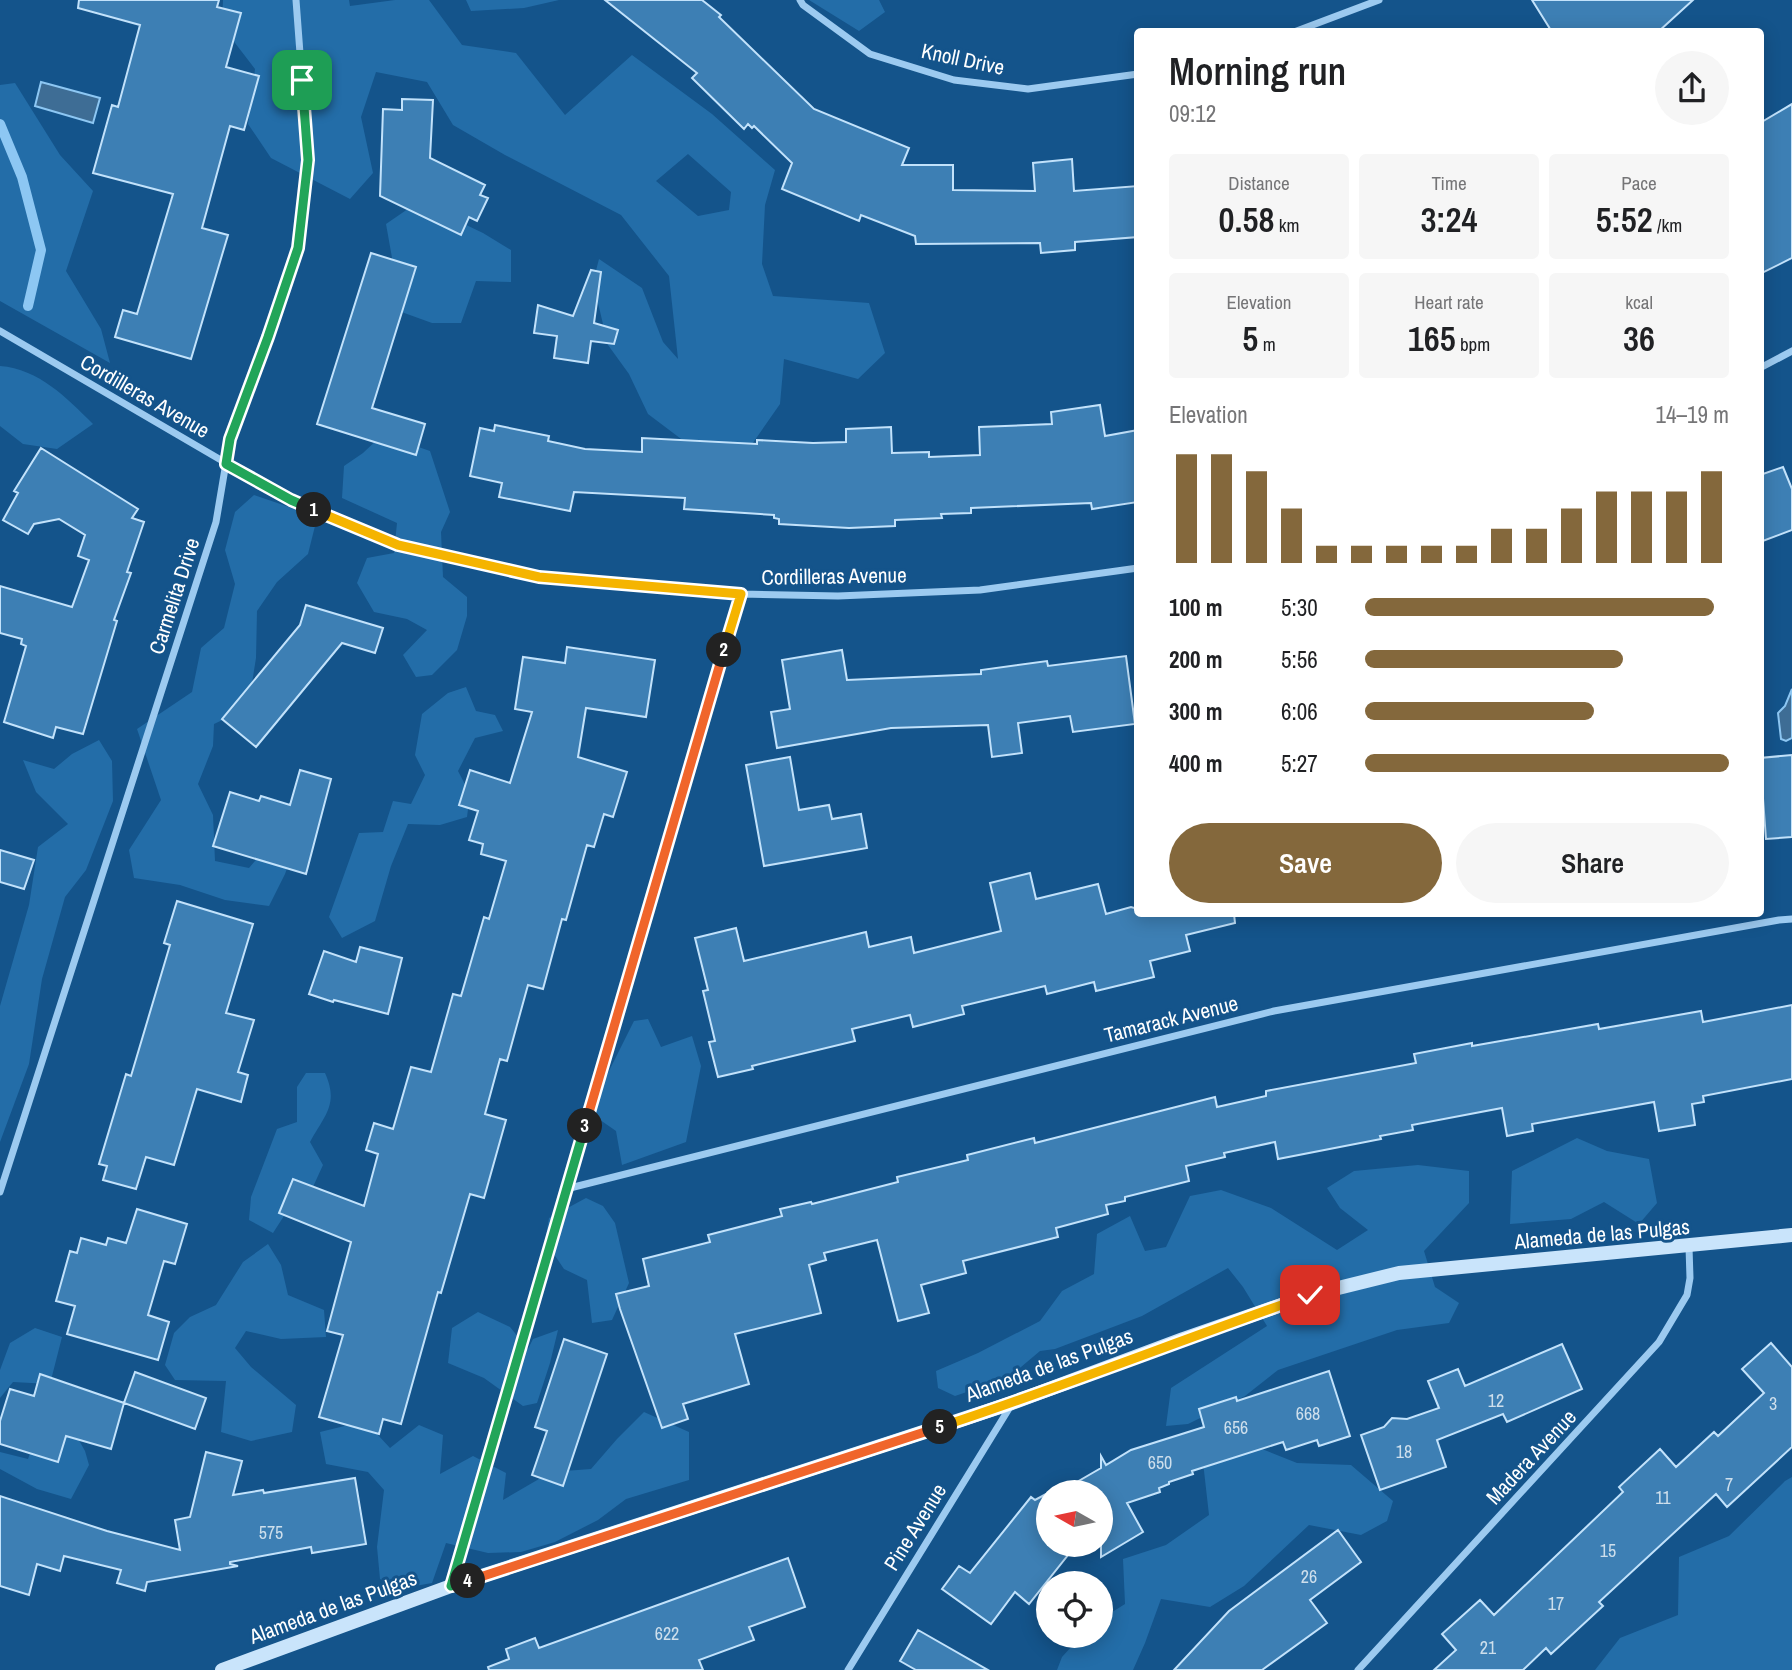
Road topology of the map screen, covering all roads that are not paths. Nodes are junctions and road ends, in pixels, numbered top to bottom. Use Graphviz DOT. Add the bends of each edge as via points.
graph roads {
  1 [pos="296,0"];
  2 [pos="800,0"];
  3 [pos="1379,0"];
  4 [pos="1305,28"];
  5 [pos="1134,75"];
  6 [pos="0,331"];
  7 [pos="1792,351"];
  8 [pos="1764,366"];
  9 [pos="226,464"];
  10 [pos="1134,569"];
  11 [pos="741,594"];
  12 [pos="1792,919"];
  13 [pos="566,1189"];
  14 [pos="0,1192"];
  15 [pos="1792,1235"];
  16 [pos="1689,1247"];
  17 [pos="1012,1403"];
  18 [pos="451,1586"];
  19 [pos="222,1670"];
  20 [pos="848,1670"];
  21 [pos="1357,1670"];
  1 -- 9 [label="street, Carmelita Drive" via="308,160 298,248 230,439"];
  2 -- 5 [label="street, Knoll Drive" via="870,54 954,80 1028,89"];
  3 -- 4 [label="street"];
  6 -- 9 [label="street, Cordilleras Avenue"];
  7 -- 8 [label="street"];
  9 -- 11 [label="street, Cordilleras Avenue" via="291,500 398,545 539,577"];
  9 -- 14 [label="street, Carmelita Drive" via="216,522"];
  10 -- 11 [label="street, Cordilleras Avenue" via="980,590 838,596"];
  11 -- 13 [label="street"];
  12 -- 13 [label="street, Tamarack Avenue" via="1274,1011"];
  13 -- 18 [label="street"];
  15 -- 16 [label="main road, Alameda de las Pulgas"];
  16 -- 17 [label="main road, Alameda de las Pulgas" via="1398,1273 1310,1295"];
  16 -- 21 [label="street, Madera Avenue" via="1687,1295 1659,1342"];
  17 -- 18 [label="main road, Alameda de las Pulgas"];
  17 -- 20 [label="street, Pine Avenue"];
  18 -- 19 [label="main road, Alameda de las Pulgas"];
}
